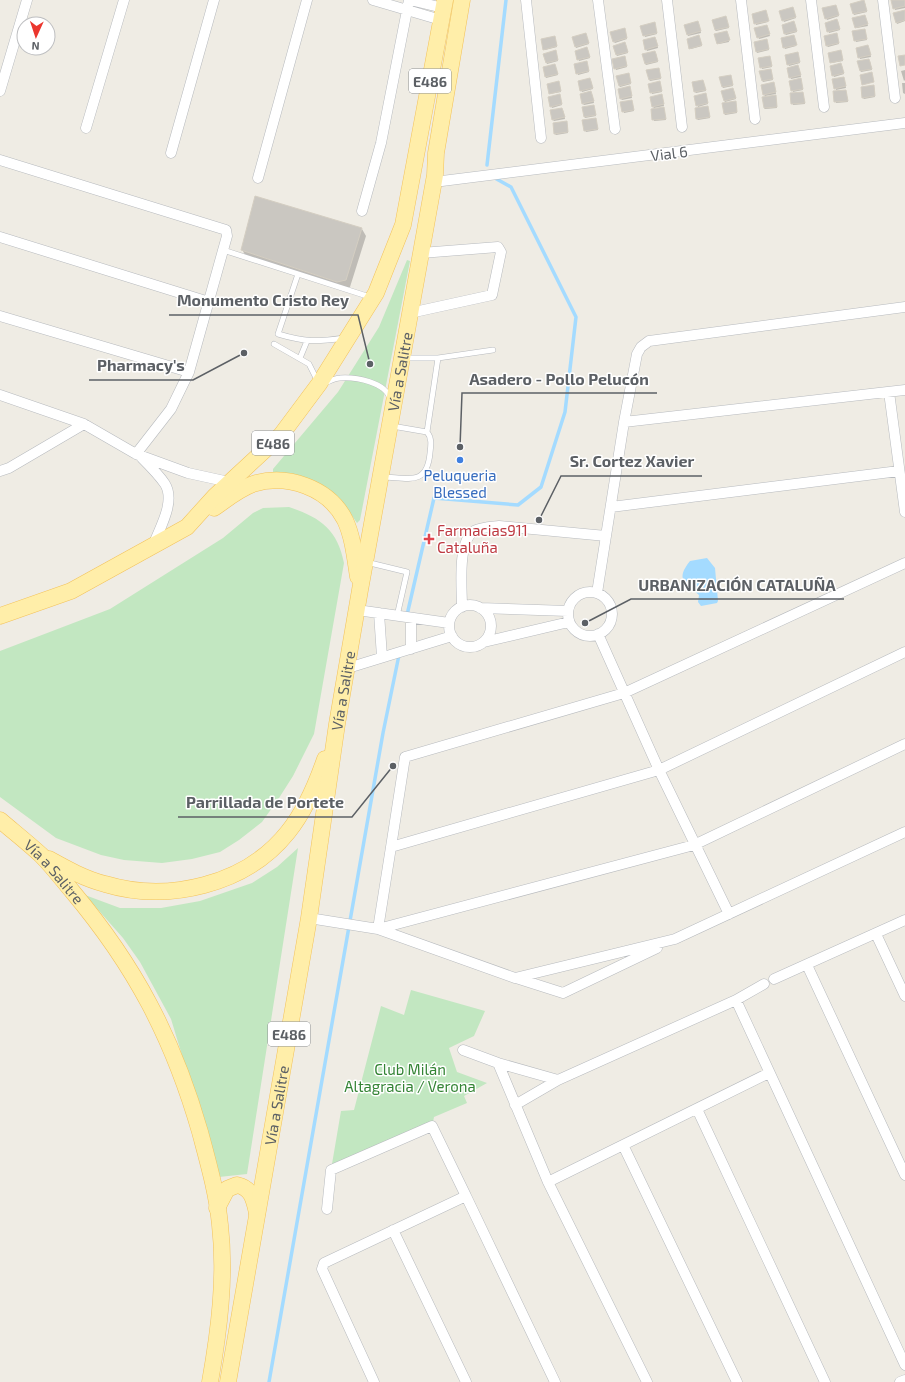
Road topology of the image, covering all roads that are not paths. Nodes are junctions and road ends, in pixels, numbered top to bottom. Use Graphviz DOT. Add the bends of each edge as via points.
graph roads {
  1 [pos="27,0"];
  2 [pos="124,0"];
  3 [pos="214,0"];
  4 [pos="306,0"];
  5 [pos="373,0"];
  6 [pos="410,0"];
  7 [pos="462,0"];
  8 [pos="526,0"];
  9 [pos="598,0"];
  10 [pos="667,0"];
  11 [pos="741,0"];
  12 [pos="811,0"];
  13 [pos="883,0"];
  14 [pos="443,9"];
  15 [pos="408,10"];
  16 [pos="0,91"];
  17 [pos="895,98"];
  18 [pos="824,107"];
  19 [pos="755,119"];
  20 [pos="905,124"];
  21 [pos="682,127"];
  22 [pos="86,128"];
  23 [pos="615,129"];
  24 [pos="541,138"];
  25 [pos="171,153"];
  26 [pos="0,160"];
  27 [pos="258,178"];
  28 [pos="434,182"];
  29 [pos="362,211"];
  30 [pos="0,238"];
  31 [pos="223,250"];
  32 [pos="421,253"];
  33 [pos="298,274"];
  34 [pos="373,298"];
  35 [pos="208,302"];
  36 [pos="905,306"];
  37 [pos="410,313"];
  38 [pos="0,316"];
  39 [pos="347,338"];
  40 [pos="307,341"];
  41 [pos="274,344"];
  42 [pos="494,350"];
  43 [pos="300,358"];
  44 [pos="402,358"];
  45 [pos="438,358"];
  46 [pos="189,372"];
  47 [pos="316,388"];
  48 [pos="905,390"];
  49 [pos="889,392"];
  50 [pos="0,395"];
  51 [pos="391,419"];
  52 [pos="624,422"];
  53 [pos="84,424"];
  54 [pos="427,432"];
  55 [pos="138,455"];
  56 [pos="0,471"];
  57 [pos="898,472"];
  58 [pos="380,477"];
  59 [pos="229,482"];
  60 [pos="611,507"];
  61 [pos="905,512"];
  62 [pos="187,527"];
  63 [pos="606,536"];
  64 [pos="152,548"];
  65 [pos="365,561"];
  66 [pos="905,563"];
  67 [pos="360,590"];
  68 [pos="597,593"];
  69 [pos="462,606"];
  70 [pos="480,608"];
  71 [pos="357,610"];
  72 [pos="568,611"];
  73 [pos="379,613"];
  74 [pos="3,616"];
  75 [pos="397,616"];
  76 [pos="411,618"];
  77 [pos="569,622"];
  78 [pos="449,624"];
  79 [pos="598,634"];
  80 [pos="452,636"];
  81 [pos="484,642"];
  82 [pos="411,649"];
  83 [pos="905,652"];
  84 [pos="382,657"];
  85 [pos="348,668"];
  86 [pos="624,693"];
  87 [pos="337,724"];
  88 [pos="905,744"];
  89 [pos="659,770"];
  90 [pos="0,820"];
  91 [pos="905,832"];
  92 [pos="694,845"];
  93 [pos="391,847"];
  94 [pos="41,855"];
  95 [pos="729,914"];
  96 [pos="309,918"];
  97 [pos="905,920"];
  98 [pos="378,929"];
  99 [pos="876,934"];
  100 [pos="675,939"];
  101 [pos="807,965"];
  102 [pos="515,978"];
  103 [pos="774,979"];
  104 [pos="764,984"];
  105 [pos="905,996"];
  106 [pos="736,1000"];
  107 [pos="463,1050"];
  108 [pos="498,1063"];
  109 [pos="769,1073"];
  110 [pos="558,1080"];
  111 [pos="515,1105"];
  112 [pos="697,1109"];
  113 [pos="623,1145"];
  114 [pos="905,1175"];
  115 [pos="548,1182"];
  116 [pos="466,1196"];
  117 [pos="217,1208"];
  118 [pos="327,1209"];
  119 [pos="258,1217"];
  120 [pos="393,1230"];
  121 [pos="905,1365"];
  122 [pos="905,1380"];
  123 [pos="210,1382"];
  124 [pos="228,1382"];
  125 [pos="374,1382"];
  126 [pos="466,1382"];
  127 [pos="555,1382"];
  128 [pos="647,1382"];
  129 [pos="737,1382"];
  130 [pos="825,1382"];
  131 [pos="900,1382"];
  1 -- 16 [label="street"];
  2 -- 22 [label="street"];
  3 -- 25 [label="street"];
  4 -- 27 [label="street"];
  5 -- 15 [label="street"];
  6 -- 14 [label="street"];
  6 -- 15 [label="street"];
  7 -- 28 [label="main road, Vía a Salitre / E486" via="436,154"];
  8 -- 24 [label="street"];
  9 -- 23 [label="street"];
  10 -- 21 [label="street"];
  11 -- 19 [label="street"];
  12 -- 18 [label="street"];
  13 -- 17 [label="street"];
  14 -- 15 [label="street"];
  14 -- 34 [label="main road, E486" via="403,225"];
  15 -- 29 [label="street" via="381,143"];
  20 -- 28 [label="street, Vial 6"];
  26 -- 31 [label="street" via="223,228 227,236"];
  28 -- 32 [label="main road, Vía a Salitre / E486"];
  30 -- 35 [label="street"];
  31 -- 33 [label="lane"];
  31 -- 35 [label="street"];
  32 -- 37 [label="main road, Vía a Salitre / E486"];
  32 -- 37 [label="street" via="498,247 501,252 492,295"];
  33 -- 34 [label="lane"];
  33 -- 40 [label="lane" via="278,334"];
  34 -- 39 [label="main road, E486"];
  35 -- 46 [label="street"];
  36 -- 52 [label="street" via="649,341 637,354"];
  37 -- 44 [label="main road, Vía a Salitre / E486"];
  38 -- 46 [label="street"];
  39 -- 40 [label="lane" via="321,342"];
  39 -- 47 [label="main road, E486"];
  40 -- 43 [label="lane"];
  41 -- 43 [label="lane"];
  42 -- 45 [label="lane"];
  43 -- 47 [label="lane" via="312,368"];
  44 -- 45 [label="lane"];
  44 -- 51 [label="main road, Vía a Salitre / E486"];
  45 -- 54 [label="lane"];
  46 -- 55 [label="street" via="171,409"];
  47 -- 51 [label="lane" via="340,378 366,381 384,388 389,394"];
  47 -- 59 [label="main road, E486" via="281,436"];
  48 -- 49 [label="street"];
  49 -- 52 [label="street"];
  49 -- 57 [label="street"];
  50 -- 53 [label="street"];
  51 -- 54 [label="lane"];
  51 -- 58 [label="main road, Vía a Salitre / E486"];
  52 -- 60 [label="street"];
  53 -- 55 [label="street"];
  53 -- 56 [label="street"];
  54 -- 58 [label="lane" via="431,443 429,465 423,475 417,478"];
  55 -- 59 [label="street" via="188,473"];
  55 -- 64 [label="street" via="165,484 168,494 168,505"];
  57 -- 60 [label="street"];
  57 -- 61 [label="street"];
  58 -- 65 [label="main road, Vía a Salitre / E486"];
  59 -- 62 [label="main road, E486"];
  60 -- 63 [label="street"];
  62 -- 64 [label="main road, E486"];
  62 -- 67 [label="main road" via="238,491 253,484 279,481 309,487 330,500 345,521 355,554"];
  63 -- 68 [label="street"];
  63 -- 69 [label="street" via="499,526 484,527 473,532 466,541 462,553"];
  64 -- 74 [label="main road, E486" via="71,591"];
  65 -- 67 [label="main road, Vía a Salitre / E486"];
  65 -- 75 [label="lane" via="407,572"];
  66 -- 86 [label="street"];
  67 -- 71 [label="main road, Vía a Salitre / E486"];
  68 -- 72 [label="street" via="587,592 578,595 571,602"];
  68 -- 79 [label="street" via="609,602 612,617 605,630"];
  69 -- 70 [label="street"];
  69 -- 78 [label="street" via="453,613"];
  70 -- 72 [label="street"];
  70 -- 81 [label="street" via="487,614 491,624 490,633"];
  71 -- 73 [label="street"];
  71 -- 85 [label="main road, Vía a Salitre / E486"];
  72 -- 77 [label="street"];
  73 -- 75 [label="street"];
  73 -- 84 [label="street"];
  75 -- 76 [label="street"];
  76 -- 78 [label="street"];
  76 -- 82 [label="street"];
  77 -- 79 [label="street" via="584,635"];
  77 -- 81 [label="street"];
  78 -- 80 [label="street"];
  79 -- 86 [label="street"];
  80 -- 81 [label="street" via="458,643 466,646 476,646"];
  80 -- 82 [label="street"];
  82 -- 84 [label="street"];
  83 -- 89 [label="street"];
  84 -- 85 [label="street"];
  85 -- 87 [label="main road, Vía a Salitre / E486"];
  86 -- 89 [label="street"];
  86 -- 93 [label="street" via="405,757"];
  87 -- 94 [label="main road" via="316,784 296,822 272,849 228,876 188,889 142,891 104,884 74,873"];
  87 -- 96 [label="main road, Vía a Salitre / E486"];
  88 -- 92 [label="street"];
  89 -- 92 [label="street"];
  89 -- 93 [label="street"];
  90 -- 94 [label="main road, Vía a Salitre"];
  91 -- 95 [label="street"];
  92 -- 95 [label="street"];
  92 -- 98 [label="street"];
  93 -- 98 [label="street"];
  94 -- 117 [label="main road, Vía a Salitre" via="116,949 154,1010 188,1089 204,1145"];
  95 -- 100 [label="street"];
  96 -- 98 [label="street"];
  96 -- 119 [label="main road, Vía a Salitre / E486"];
  97 -- 99 [label="street"];
  98 -- 102 [label="street"];
  99 -- 101 [label="street"];
  99 -- 105 [label="street"];
  100 -- 102 [label="street"];
  100 -- 102 [label="street" via="562,993"];
  101 -- 103 [label="street"];
  101 -- 114 [label="street"];
  104 -- 106 [label="street"];
  106 -- 109 [label="street"];
  106 -- 110 [label="street"];
  107 -- 108 [label="street"];
  108 -- 110 [label="street"];
  108 -- 111 [label="street"];
  109 -- 112 [label="street"];
  109 -- 121 [label="street"];
  110 -- 111 [label="street"];
  111 -- 115 [label="street"];
  112 -- 113 [label="street"];
  112 -- 130 [label="street"];
  113 -- 115 [label="street"];
  113 -- 129 [label="street"];
  115 -- 128 [label="street"];
  116 -- 118 [label="street" via="432,1126 331,1170"];
  116 -- 120 [label="street"];
  116 -- 127 [label="street"];
  117 -- 119 [label="main road" via="227,1189 237,1185 250,1192"];
  117 -- 123 [label="main road, Vía a Salitre" via="221,1271 217,1340"];
  119 -- 124 [label="main road, Vía a Salitre / E486"];
  120 -- 125 [label="street" via="324,1263 322,1269"];
  120 -- 126 [label="street"];
  122 -- 131 [label="street"];
}
